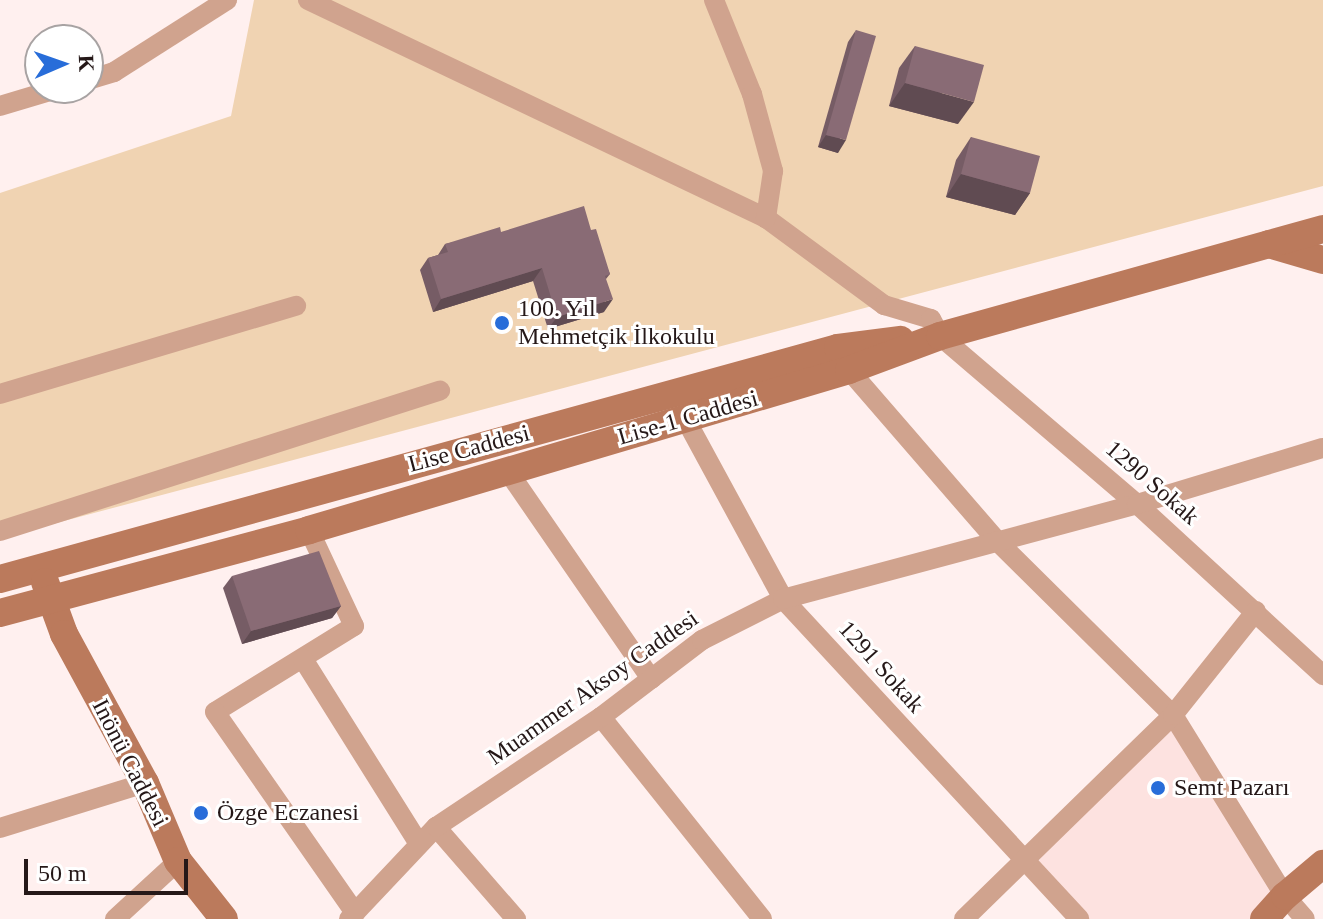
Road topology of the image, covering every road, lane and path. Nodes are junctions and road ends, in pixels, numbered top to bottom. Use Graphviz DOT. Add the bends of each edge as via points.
graph roads {
  1 [pos="227,0"];
  2 [pos="308,0"];
  3 [pos="714,0"];
  4 [pos="104,75"];
  5 [pos="24,99"];
  6 [pos="0,106"];
  7 [pos="766,218"];
  8 [pos="1323,229"];
  9 [pos="1323,237"];
  10 [pos="1268,244"];
  11 [pos="1323,250"];
  12 [pos="1323,260"];
  13 [pos="296,306"];
  14 [pos="940,336"];
  15 [pos="849,370"];
  16 [pos="440,391"];
  17 [pos="0,394"];
  18 [pos="686,420"];
  19 [pos="1323,448"];
  20 [pos="507,470"];
  21 [pos="1137,504"];
  22 [pos="309,530"];
  23 [pos="0,531"];
  24 [pos="997,541"];
  25 [pos="40,568"];
  26 [pos="0,579"];
  27 [pos="50,598"];
  28 [pos="783,599"];
  29 [pos="1256,611"];
  30 [pos="0,613"];
  31 [pos="303,659"];
  32 [pos="1323,675"];
  33 [pos="651,679"];
  34 [pos="1173,715"];
  35 [pos="601,717"];
  36 [pos="145,783"];
  37 [pos="436,827"];
  38 [pos="0,828"];
  39 [pos="419,844"];
  40 [pos="178,861"];
  41 [pos="1023,861"];
  42 [pos="1323,864"];
  43 [pos="1285,896"];
  44 [pos="352,916"];
  45 [pos="115,919"];
  46 [pos="224,919"];
  47 [pos="516,919"];
  48 [pos="762,919"];
  49 [pos="964,919"];
  50 [pos="1079,919"];
  51 [pos="1264,919"];
  52 [pos="1305,919"];
  1 -- 4 [label="street"];
  2 -- 7 [label="street, 1290 Sokak"];
  3 -- 7 [label="street" via="752,94 773,171"];
  5 -- 6 [label="street"];
  7 -- 14 [label="street, 1290 Sokak" via="884,305 931,319"];
  8 -- 10 [label="main road, Lise-1 Caddesi"];
  9 -- 11 [label="main road"];
  10 -- 12 [label="main road"];
  10 -- 14 [label="main road, Lise-1 Caddesi"];
  13 -- 17 [label="street"];
  14 -- 15 [label="main road, Lise-1 Caddesi"];
  14 -- 21 [label="street, 1290 Sokak"];
  14 -- 25 [label="main road, Lise Caddesi" via="838,348"];
  15 -- 18 [label="main road, Lise-1 Caddesi"];
  15 -- 24 [label="street"];
  16 -- 23 [label="street"];
  18 -- 20 [label="main road, Lise-1 Caddesi"];
  18 -- 28 [label="street, 1291 Sokak"];
  19 -- 21 [label="street, Muammer Aksoy Caddesi"];
  20 -- 22 [label="main road, Lise-1 Caddesi"];
  20 -- 33 [label="street"];
  21 -- 24 [label="street, Muammer Aksoy Caddesi"];
  21 -- 29 [label="street, 1290 Sokak"];
  22 -- 27 [label="main road, Lise-1 Caddesi"];
  22 -- 31 [label="street" via="354,626"];
  24 -- 28 [label="street, Muammer Aksoy Caddesi"];
  24 -- 34 [label="street"];
  25 -- 26 [label="main road, Lise Caddesi"];
  25 -- 27 [label="main road, Inönü Caddesi"];
  27 -- 30 [label="main road, Lise-1 Caddesi"];
  27 -- 36 [label="main road, Inönü Caddesi"];
  28 -- 33 [label="street, Muammer Aksoy Caddesi" via="702,640"];
  28 -- 41 [label="street, 1291 Sokak"];
  29 -- 32 [label="street, 1290 Sokak"];
  29 -- 34 [label="street"];
  31 -- 39 [label="street"];
  31 -- 44 [label="street" via="215,712"];
  33 -- 35 [label="street, Muammer Aksoy Caddesi"];
  34 -- 41 [label="street"];
  34 -- 43 [label="street"];
  35 -- 37 [label="street, Muammer Aksoy Caddesi"];
  35 -- 48 [label="street"];
  36 -- 38 [label="street"];
  36 -- 40 [label="main road, Inönü Caddesi"];
  37 -- 39 [label="street, Muammer Aksoy Caddesi"];
  37 -- 47 [label="street"];
  39 -- 44 [label="street, Muammer Aksoy Caddesi"];
  40 -- 45 [label="street"];
  40 -- 46 [label="main road, Inönü Caddesi"];
  41 -- 49 [label="street"];
  41 -- 50 [label="street, 1291 Sokak"];
  42 -- 43 [label="main road"];
  43 -- 51 [label="main road"];
  43 -- 52 [label="street"];
}
